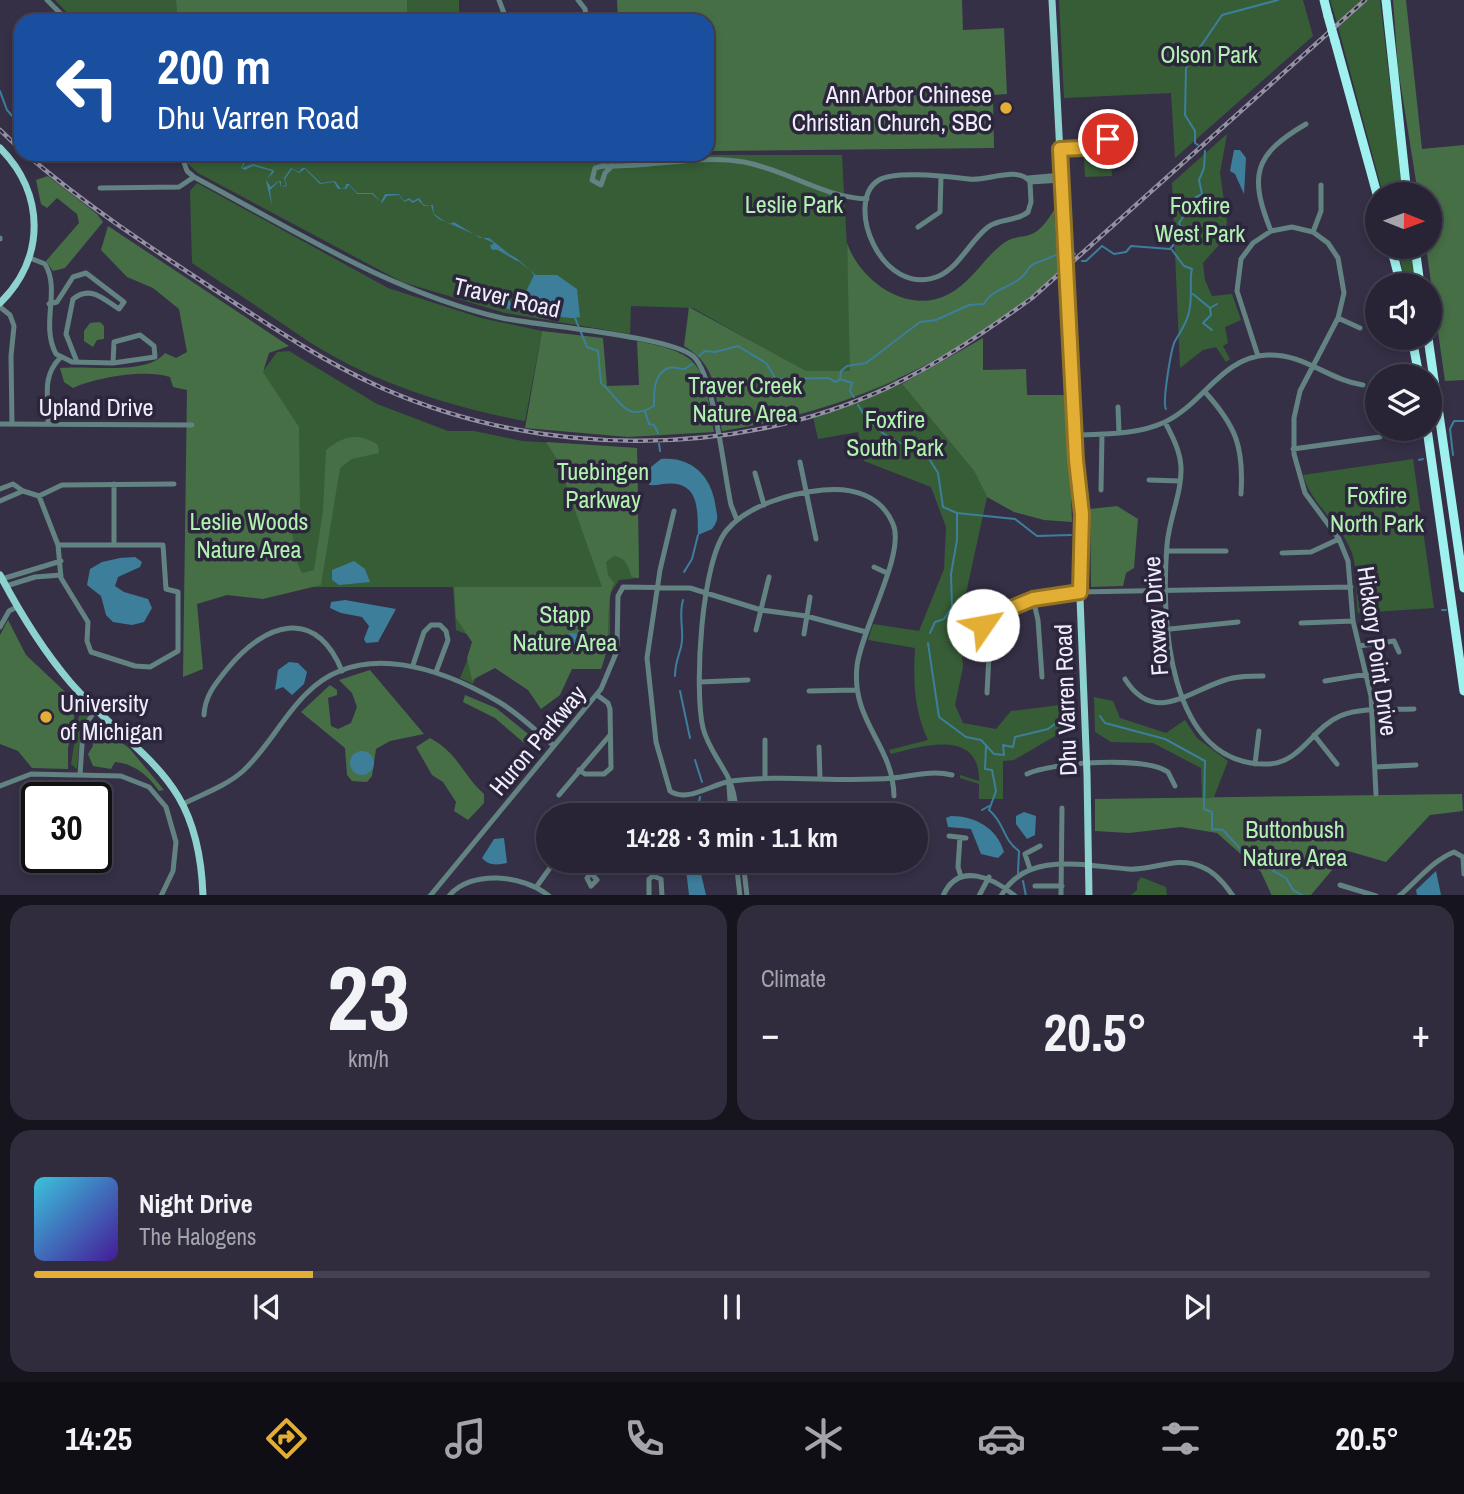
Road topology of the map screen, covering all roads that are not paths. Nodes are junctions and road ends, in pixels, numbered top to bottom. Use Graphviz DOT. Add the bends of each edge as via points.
graph roads {
  1 [pos="47,0"];
  2 [pos="1052,0"];
  3 [pos="1324,0"];
  4 [pos="1386,0"];
  5 [pos="61,14"];
  6 [pos="1306,124"];
  7 [pos="1102,147"];
  8 [pos="0,148"];
  9 [pos="1060,149"];
  10 [pos="183,161"];
  11 [pos="661,161"];
  12 [pos="714,161"];
  13 [pos="612,166"];
  14 [pos="941,176"];
  15 [pos="194,177"];
  16 [pos="1062,178"];
  17 [pos="1029,180"];
  18 [pos="1374,182"];
  19 [pos="1406,182"];
  20 [pos="1321,185"];
  21 [pos="100,188"];
  22 [pos="867,199"];
  23 [pos="918,227"];
  24 [pos="1271,231"];
  25 [pos="1313,232"];
  26 [pos="30,259"];
  27 [pos="49,304"];
  28 [pos="0,305"];
  29 [pos="1338,318"];
  30 [pos="1360,328"];
  31 [pos="1430,350"];
  32 [pos="1258,356"];
  33 [pos="60,358"];
  34 [pos="77,362"];
  35 [pos="113,363"];
  36 [pos="1312,365"];
  37 [pos="1363,385"];
  38 [pos="1205,392"];
  39 [pos="1118,407"];
  40 [pos="1166,422"];
  41 [pos="0,424"];
  42 [pos="12,424"];
  43 [pos="48,424"];
  44 [pos="192,425"];
  45 [pos="1119,433"];
  46 [pos="1102,434"];
  47 [pos="1075,435"];
  48 [pos="1365,439"];
  49 [pos="1429,441"];
  50 [pos="1293,449"];
  51 [pos="800,462"];
  52 [pos="755,473"];
  53 [pos="1149,480"];
  54 [pos="1180,481"];
  55 [pos="114,484"];
  56 [pos="174,484"];
  57 [pos="0,489"];
  58 [pos="1101,490"];
  59 [pos="23,491"];
  60 [pos="805,493"];
  61 [pos="1241,494"];
  62 [pos="39,496"];
  63 [pos="0,501"];
  64 [pos="764,505"];
  65 [pos="674,511"];
  66 [pos="737,520"];
  67 [pos="816,539"];
  68 [pos="1339,539"];
  69 [pos="58,545"];
  70 [pos="114,545"];
  71 [pos="1167,551"];
  72 [pos="1226,551"];
  73 [pos="1282,553"];
  74 [pos="61,561"];
  75 [pos="874,567"];
  76 [pos="32,569"];
  77 [pos="887,573"];
  78 [pos="61,575"];
  79 [pos="35,577"];
  80 [pos="769,577"];
  81 [pos="3,580"];
  82 [pos="657,587"];
  83 [pos="1351,587"];
  84 [pos="1464,588"];
  85 [pos="1167,590"];
  86 [pos="707,592"];
  87 [pos="1080,592"];
  88 [pos="810,597"];
  89 [pos="1033,599"];
  90 [pos="17,607"];
  91 [pos="761,610"];
  92 [pos="806,616"];
  93 [pos="1353,621"];
  94 [pos="1238,622"];
  95 [pos="1301,623"];
  96 [pos="0,627"];
  97 [pos="1170,629"];
  98 [pos="756,630"];
  99 [pos="866,632"];
  100 [pos="804,634"];
  101 [pos="1359,646"];
  102 [pos="1399,652"];
  103 [pos="414,665"];
  104 [pos="342,671"];
  105 [pos="436,673"];
  106 [pos="1367,674"];
  107 [pos="1263,676"];
  108 [pos="1042,677"];
  109 [pos="1125,679"];
  110 [pos="748,680"];
  111 [pos="1325,681"];
  112 [pos="700,682"];
  113 [pos="858,690"];
  114 [pos="809,691"];
  115 [pos="1464,691"];
  116 [pos="987,693"];
  117 [pos="597,695"];
  118 [pos="1182,698"];
  119 [pos="97,708"];
  120 [pos="1414,709"];
  121 [pos="1372,710"];
  122 [pos="204,715"];
  123 [pos="1259,731"];
  124 [pos="610,735"];
  125 [pos="1314,735"];
  126 [pos="765,740"];
  127 [pos="553,745"];
  128 [pos="819,747"];
  129 [pos="1255,764"];
  130 [pos="1087,765"];
  131 [pos="1337,765"];
  132 [pos="1416,765"];
  133 [pos="1375,767"];
  134 [pos="579,770"];
  135 [pos="1027,774"];
  136 [pos="80,775"];
  137 [pos="952,775"];
  138 [pos="765,778"];
  139 [pos="893,778"];
  140 [pos="820,779"];
  141 [pos="730,781"];
  142 [pos="0,786"];
  143 [pos="1175,786"];
  144 [pos="1376,794"];
  145 [pos="559,795"];
  146 [pos="894,796"];
  147 [pos="731,803"];
  148 [pos="734,803"];
  149 [pos="183,804"];
  150 [pos="1062,808"];
  151 [pos="949,836"];
  152 [pos="1040,846"];
  153 [pos="1089,863"];
  154 [pos="1062,864"];
  155 [pos="1030,869"];
  156 [pos="546,873"];
  157 [pos="737,873"];
  158 [pos="744,873"];
  159 [pos="1464,874"];
  160 [pos="961,877"];
  161 [pos="989,877"];
  162 [pos="1343,883"];
  163 [pos="537,886"];
  164 [pos="1035,886"];
  165 [pos="1062,886"];
  166 [pos="1005,887"];
  167 [pos="1408,894"];
  168 [pos="161,895"];
  169 [pos="203,895"];
  170 [pos="430,895"];
  171 [pos="449,895"];
  172 [pos="548,895"];
  173 [pos="649,895"];
  174 [pos="662,895"];
  175 [pos="740,895"];
  176 [pos="747,895"];
  177 [pos="943,895"];
  178 [pos="979,895"];
  179 [pos="1001,895"];
  180 [pos="1015,895"];
  181 [pos="1061,895"];
  182 [pos="1089,895"];
  183 [pos="1233,895"];
  184 [pos="1376,895"];
  185 [pos="1399,895"];
  1 -- 5 [label="street"];
  2 -- 9 [label="main road, Dhu Varren Road"];
  3 -- 18 [label="highway, bridge"];
  4 -- 19 [label="highway"];
  6 -- 24 [label="street" via="1277,141 1259,169 1258,195"];
  7 -- 9 [label="street"];
  8 -- 26 [label="main road" via="20,172 33,204"];
  9 -- 16 [label="main road, Dhu Varren Road"];
  10 -- 15 [label="street"];
  11 -- 13 [label="street"];
  12 -- 22 [label="street" via="773,170 842,198"];
  14 -- 17 [label="street"];
  14 -- 22 [label="street" via="885,177 871,187"];
  14 -- 23 [label="street" via="940,212"];
  15 -- 21 [label="street" via="179,187"];
  15 -- 66 [label="street, Traver Road" via="390,282 482,313 677,347 697,360 708,383"];
  16 -- 17 [label="street"];
  16 -- 47 [label="main road, Dhu Varren Road"];
  17 -- 22 [label="street" via="1031,205 1026,214 990,226 946,271 926,278 907,276 880,258 869,234"];
  20 -- 25 [label="street" via="1321,211"];
  24 -- 25 [label="street" via="1292,227"];
  24 -- 32 [label="street" via="1246,250 1237,278"];
  25 -- 29 [label="street, Hickory Point Drive" via="1331,247 1341,265 1344,290"];
  26 -- 27 [label="street" via="48,268 53,284"];
  26 -- 28 [label="main road"];
  27 -- 33 [label="street" via="51,340"];
  27 -- 34 [label="street" via="57,302 73,277 86,272 124,302 119,309 93,293 73,299 66,334"];
  28 -- 42 [label="street" via="14,326"];
  29 -- 30 [label="street"];
  29 -- 36 [label="street, Hickory Point Drive"];
  31 -- 84 [label="highway"];
  32 -- 36 [label="street" via="1288,356"];
  32 -- 38 [label="street" via="1230,368"];
  33 -- 34 [label="street"];
  33 -- 43 [label="street" via="48,372"];
  34 -- 35 [label="street"];
  35 -- 35 [label="street" via="152,359 156,349 143,336 120,338 113,345"];
  36 -- 37 [label="street" via="1342,381"];
  36 -- 50 [label="street, Hickory Point Drive" via="1296,408"];
  38 -- 40 [label="street"];
  38 -- 61 [label="street" via="1235,432 1241,455"];
  39 -- 45 [label="street"];
  40 -- 45 [label="street"];
  40 -- 54 [label="street, Foxway Drive" via="1179,456"];
  41 -- 42 [label="street, Upland Drive"];
  42 -- 43 [label="street, Upland Drive"];
  43 -- 44 [label="street, Upland Drive"];
  45 -- 46 [label="street"];
  46 -- 47 [label="street"];
  46 -- 58 [label="street"];
  47 -- 87 [label="main road, Dhu Varren Road" via="1083,534"];
  48 -- 50 [label="street"];
  49 -- 115 [label="highway"];
  50 -- 68 [label="street, Hickory Point Drive" via="1305,493"];
  51 -- 60 [label="street"];
  52 -- 64 [label="street"];
  53 -- 54 [label="street"];
  54 -- 71 [label="street, Foxway Drive"];
  55 -- 56 [label="street"];
  55 -- 62 [label="street" via="61,485"];
  55 -- 70 [label="street"];
  57 -- 59 [label="street" via="13,484"];
  59 -- 62 [label="street"];
  59 -- 63 [label="street"];
  60 -- 64 [label="street"];
  60 -- 67 [label="street"];
  60 -- 77 [label="street" via="845,489 882,505 895,527 896,542"];
  62 -- 69 [label="street"];
  64 -- 66 [label="street"];
  65 -- 82 [label="street"];
  66 -- 86 [label="street" via="720,540"];
  68 -- 73 [label="street" via="1311,552"];
  68 -- 83 [label="street, Hickory Point Drive"];
  69 -- 70 [label="street"];
  69 -- 74 [label="street"];
  70 -- 78 [label="street" via="163,545 165,587 178,592 178,651 153,666 135,666 92,652 85,614"];
  71 -- 72 [label="street"];
  71 -- 85 [label="street, Foxway Drive"];
  74 -- 76 [label="street"];
  74 -- 78 [label="street"];
  75 -- 77 [label="street"];
  76 -- 79 [label="street"];
  76 -- 81 [label="street"];
  77 -- 99 [label="street"];
  78 -- 79 [label="street"];
  79 -- 81 [label="street"];
  80 -- 91 [label="street"];
  81 -- 90 [label="main road"];
  82 -- 86 [label="street"];
  82 -- 117 [label="street, Huron Parkway" via="623,587 618,596 617,651"];
  82 -- 141 [label="street" via="647,658 665,785 682,796"];
  83 -- 85 [label="street"];
  83 -- 93 [label="street, Hickory Point Drive"];
  85 -- 87 [label="street"];
  85 -- 97 [label="street, Foxway Drive"];
  86 -- 91 [label="street"];
  86 -- 112 [label="street"];
  87 -- 89 [label="street"];
  87 -- 130 [label="main road, Dhu Varren Road"];
  88 -- 92 [label="street"];
  89 -- 108 [label="street"];
  89 -- 116 [label="street" via="987,618 983,624 989,655"];
  90 -- 96 [label="street" via="9,611"];
  90 -- 119 [label="main road" via="55,663"];
  91 -- 92 [label="street"];
  91 -- 98 [label="street"];
  92 -- 99 [label="street"];
  92 -- 100 [label="street"];
  93 -- 95 [label="street"];
  93 -- 101 [label="street, Hickory Point Drive"];
  94 -- 97 [label="street"];
  97 -- 118 [label="street, Foxway Drive" via="1171,659"];
  99 -- 113 [label="street" via="857,666"];
  101 -- 102 [label="street" via="1394,640"];
  101 -- 106 [label="street, Hickory Point Drive"];
  103 -- 104 [label="street" via="367,664"];
  103 -- 105 [label="street"];
  103 -- 105 [label="street" via="424,632 431,625 440,625 448,640"];
  104 -- 122 [label="street" via="336,657 310,633 279,628 244,649 207,695"];
  104 -- 149 [label="street" via="309,691 242,772"];
  105 -- 127 [label="street" via="501,703"];
  106 -- 111 [label="street"];
  106 -- 121 [label="street, Hickory Point Drive"];
  107 -- 118 [label="street" via="1227,679"];
  109 -- 118 [label="street" via="1137,695 1151,702"];
  110 -- 112 [label="street"];
  112 -- 141 [label="street" via="706,741"];
  113 -- 114 [label="street"];
  113 -- 139 [label="street" via="862,715"];
  117 -- 124 [label="street" via="608,703"];
  117 -- 127 [label="street, Huron Parkway"];
  118 -- 129 [label="street, Foxway Drive" via="1209,742"];
  119 -- 136 [label="street" via="83,729"];
  119 -- 149 [label="main road" via="160,768"];
  120 -- 121 [label="street"];
  121 -- 125 [label="street" via="1340,716"];
  121 -- 133 [label="street, Hickory Point Drive"];
  123 -- 129 [label="street"];
  124 -- 134 [label="street"];
  124 -- 134 [label="street" via="608,772 591,775"];
  125 -- 129 [label="street" via="1286,761"];
  125 -- 131 [label="street"];
  126 -- 138 [label="street"];
  127 -- 170 [label="street, Huron Parkway"];
  128 -- 140 [label="street"];
  130 -- 135 [label="street" via="1046,767"];
  130 -- 143 [label="street" via="1152,764 1168,772"];
  130 -- 153 [label="main road, Dhu Varren Road"];
  132 -- 133 [label="street"];
  133 -- 144 [label="street, Hickory Point Drive"];
  134 -- 145 [label="street"];
  136 -- 142 [label="street" via="30,774"];
  136 -- 168 [label="street" via="132,778 162,801 173,825 176,852 171,878"];
  137 -- 139 [label="street" via="933,772"];
  138 -- 140 [label="street"];
  138 -- 141 [label="street"];
  139 -- 140 [label="street"];
  139 -- 146 [label="street"];
  141 -- 147 [label="street"];
  141 -- 148 [label="street"];
  149 -- 169 [label="main road" via="198,845"];
  150 -- 154 [label="street"];
  151 -- 160 [label="street" via="963,837"];
  152 -- 155 [label="street" via="1025,854"];
  153 -- 154 [label="street"];
  153 -- 182 [label="main road, Dhu Varren Road"];
  153 -- 183 [label="street" via="1129,869 1192,864 1210,872"];
  154 -- 155 [label="street"];
  154 -- 165 [label="street"];
  155 -- 166 [label="street"];
  156 -- 163 [label="street"];
  157 -- 175 [label="street"];
  158 -- 176 [label="street"];
  159 -- 167 [label="street" via="1462,857 1454,852 1429,867"];
  160 -- 161 [label="street"];
  160 -- 177 [label="street"];
  161 -- 166 [label="street"];
  161 -- 178 [label="street"];
  162 -- 184 [label="street"];
  163 -- 171 [label="street" via="517,880 473,880"];
  163 -- 172 [label="street"];
  164 -- 165 [label="street"];
  165 -- 181 [label="street"];
  166 -- 179 [label="street"];
  166 -- 180 [label="street"];
  167 -- 185 [label="street"];
  173 -- 174 [label="street" via="653,876 661,880"];
}
